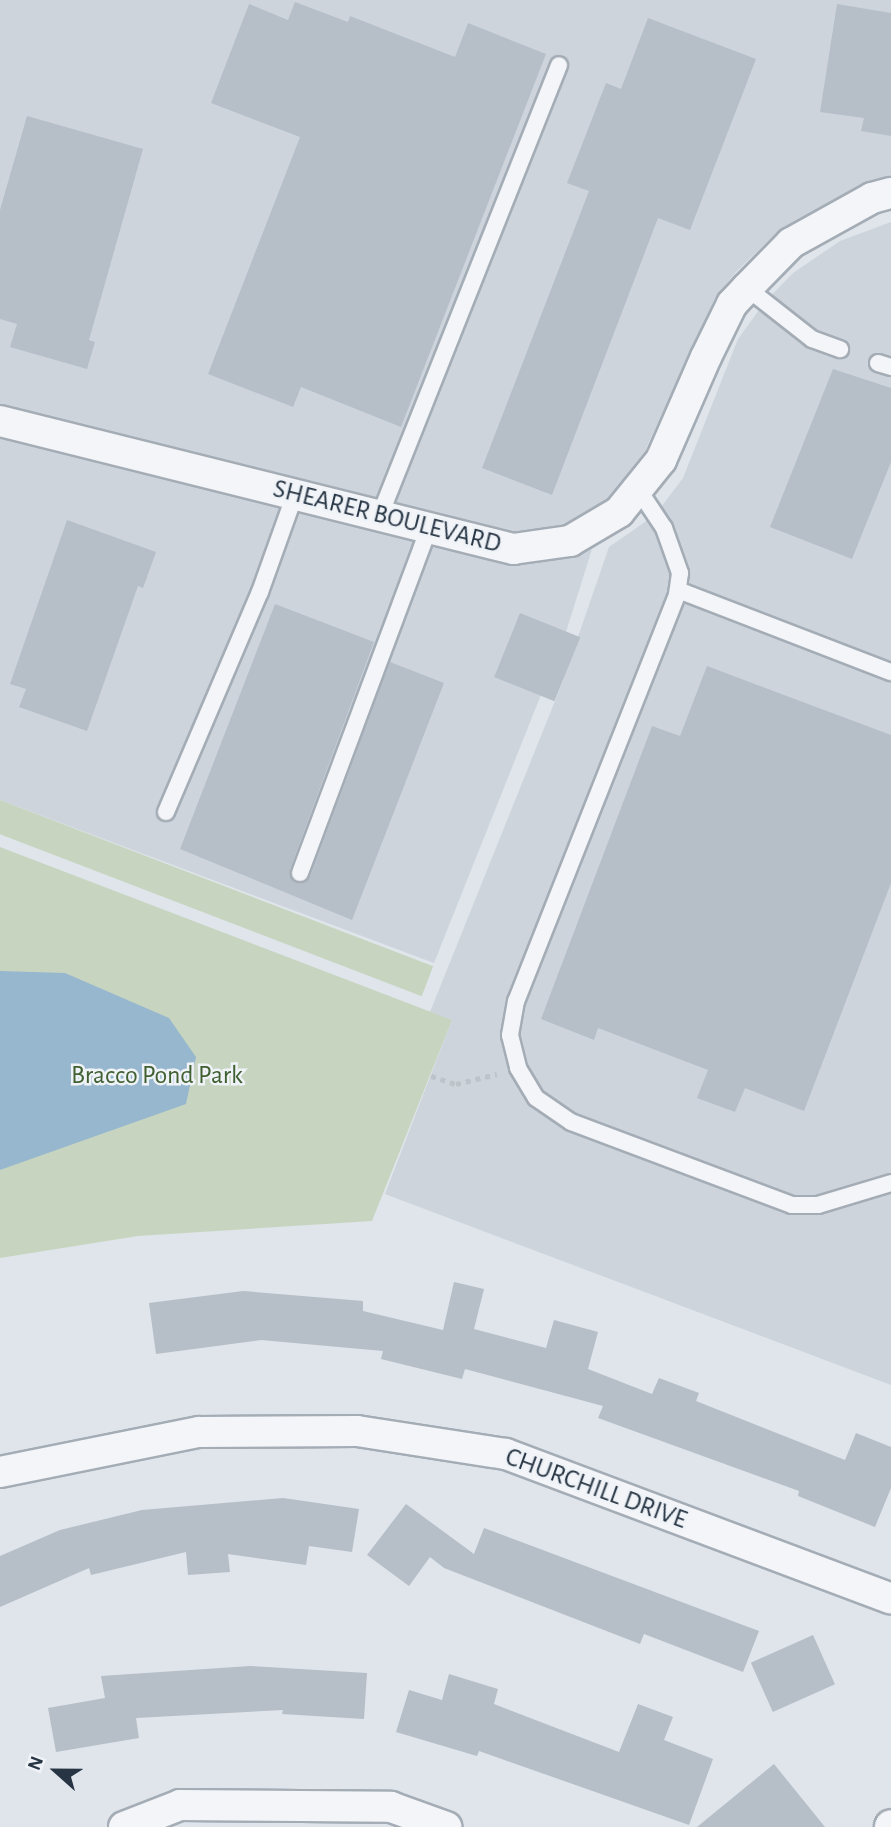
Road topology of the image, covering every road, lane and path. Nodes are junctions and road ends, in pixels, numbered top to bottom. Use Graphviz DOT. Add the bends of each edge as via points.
graph roads {
  1 [pos="559,65"];
  2 [pos="891,194"];
  3 [pos="754,280"];
  4 [pos="840,349"];
  5 [pos="0,421"];
  6 [pos="638,489"];
  7 [pos="295,494"];
  8 [pos="380,515"];
  9 [pos="429,528"];
  10 [pos="678,590"];
  11 [pos="891,672"];
  12 [pos="166,812"];
  13 [pos="300,873"];
  14 [pos="518,1068"];
  15 [pos="431,1076"];
  16 [pos="891,1183"];
  17 [pos="0,1472"];
  18 [pos="891,1599"];
  19 [pos="124,1827"];
  20 [pos="446,1827"];
  1 -- 8 [label="lane"];
  2 -- 3 [label="street, SHEARER BOULEVARD" via="872,198 791,243"];
  3 -- 4 [label="lane" via="812,340"];
  3 -- 6 [label="street, SHEARER BOULEVARD" via="732,304 661,460"];
  5 -- 7 [label="street, SHEARER BOULEVARD"];
  6 -- 9 [label="street, SHEARER BOULEVARD" via="619,512 570,541 513,549"];
  6 -- 10 [label="lane" via="664,528 680,573"];
  7 -- 8 [label="street, SHEARER BOULEVARD"];
  7 -- 12 [label="lane" via="260,592"];
  8 -- 9 [label="street, SHEARER BOULEVARD"];
  9 -- 13 [label="lane"];
  10 -- 11 [label="lane"];
  10 -- 14 [label="lane" via="516,1001 510,1035"];
  14 -- 15 [label="path" via="476,1083"];
  14 -- 16 [label="lane" via="536,1098 571,1122 792,1205 818,1205"];
  17 -- 18 [label="street, CHURCHILL DRIVE" via="199,1432 356,1431 506,1454"];
  19 -- 20 [label="street" via="180,1805 391,1807"];
}
